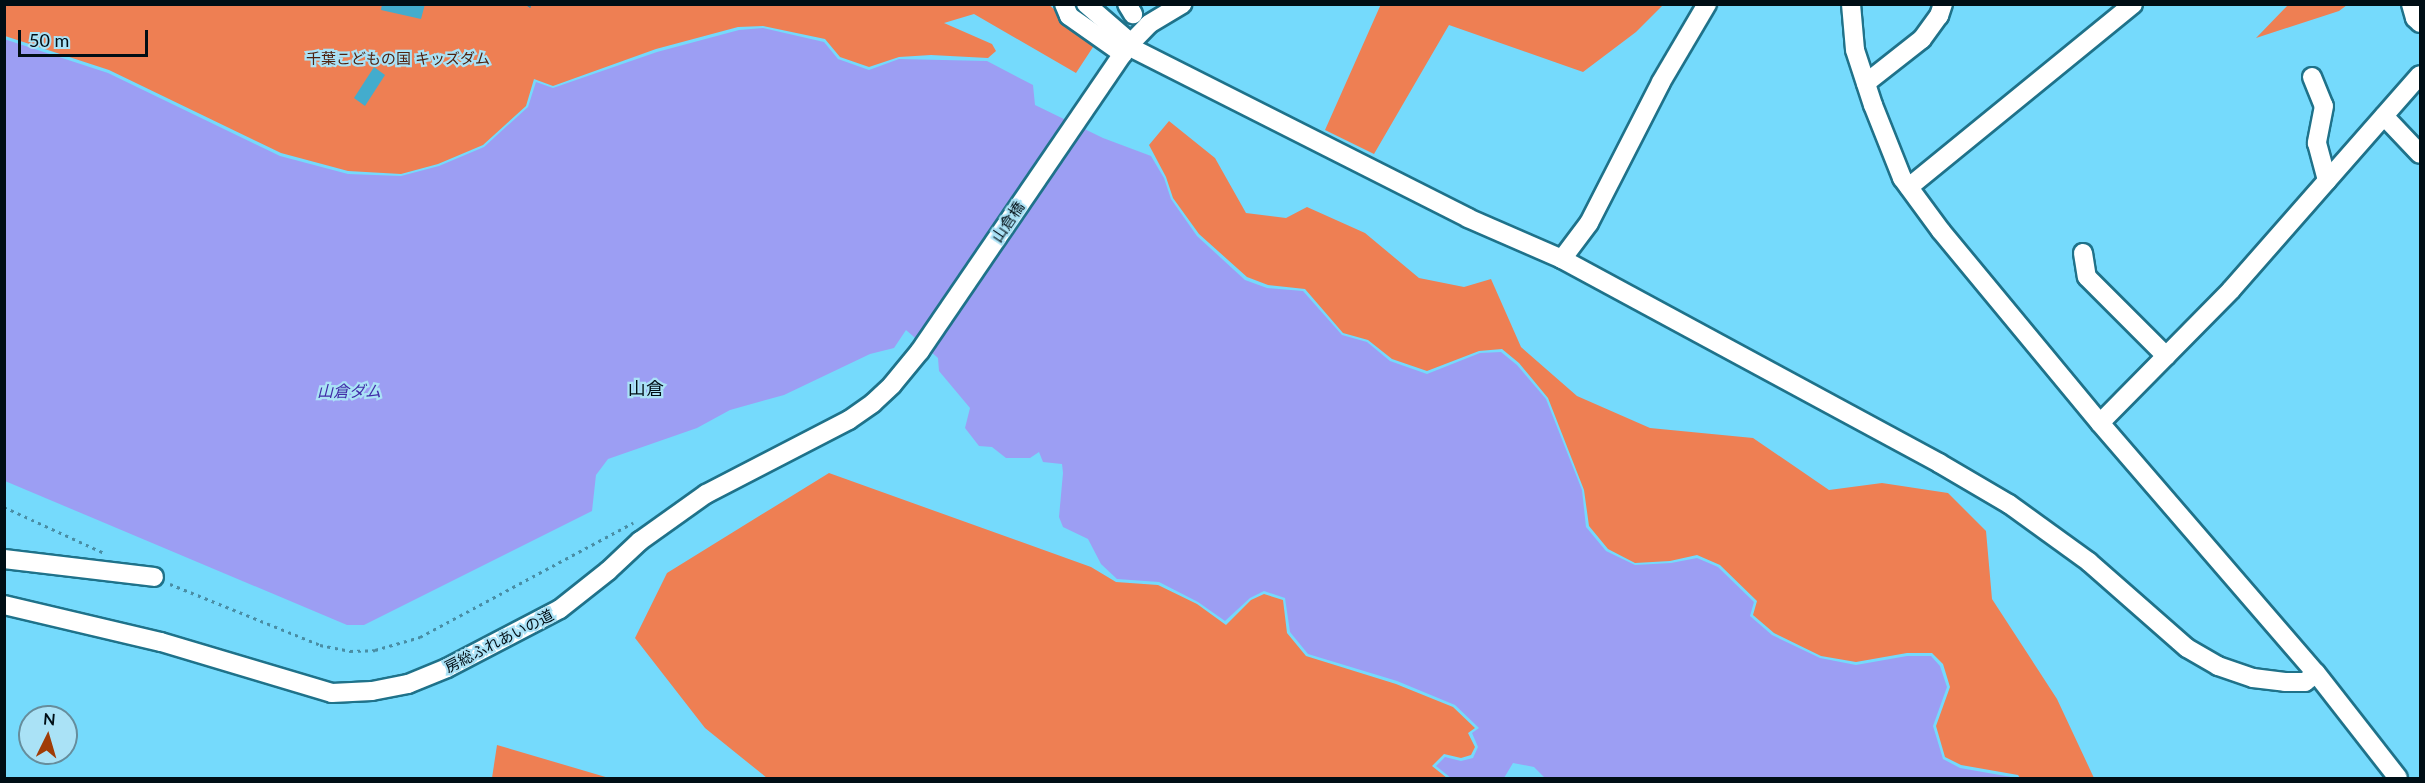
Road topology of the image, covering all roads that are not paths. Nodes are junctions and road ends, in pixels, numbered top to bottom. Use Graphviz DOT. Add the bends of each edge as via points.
graph roads {
  1 [pos="1086,4"];
  2 [pos="1182,4"];
  3 [pos="1707,4"];
  4 [pos="1851,4"];
  5 [pos="1943,4"];
  6 [pos="2133,4"];
  7 [pos="2411,4"];
  8 [pos="1064,5"];
  9 [pos="2421,23"];
  10 [pos="1128,48"];
  11 [pos="2421,75"];
  12 [pos="2312,77"];
  13 [pos="1866,83"];
  14 [pos="2384,116"];
  15 [pos="2421,154"];
  16 [pos="2327,181"];
  17 [pos="1909,187"];
  18 [pos="2083,253"];
  19 [pos="1562,259"];
  20 [pos="920,351"];
  21 [pos="2166,356"];
  22 [pos="2100,423"];
  23 [pos="4,559"];
  24 [pos="154,577"];
  25 [pos="4,605"];
  26 [pos="2316,673"];
  27 [pos="2398,778"];
  1 -- 10 [label="street"];
  2 -- 10 [label="street, 山倉橋" via="1149,24"];
  3 -- 19 [label="street" via="1661,82 1589,223"];
  4 -- 13 [label="street" via="1855,50"];
  5 -- 13 [label="street" via="1922,39"];
  6 -- 17 [label="street"];
  7 -- 9 [label="street"];
  8 -- 10 [label="street" via="1069,16"];
  10 -- 19 [label="street" via="1468,218"];
  10 -- 20 [label="street, 山倉橋"];
  11 -- 14 [label="street"];
  12 -- 16 [label="street" via="2324,106 2317,143"];
  13 -- 17 [label="street" via="1902,178"];
  14 -- 15 [label="street"];
  14 -- 16 [label="street"];
  16 -- 21 [label="street" via="2231,290"];
  17 -- 22 [label="street"];
  18 -- 21 [label="street" via="2087,278"];
  19 -- 26 [label="street" via="2009,504 2089,562 2187,648 2218,666 2253,678 2285,682 2306,682"];
  20 -- 25 [label="street, 房総ふれあいの道" via="873,403 849,420 706,494 640,541 560,609 408,684 332,693 161,642"];
  21 -- 22 [label="street"];
  22 -- 26 [label="street"];
  23 -- 24 [label="street"];
  26 -- 27 [label="street"];
}
